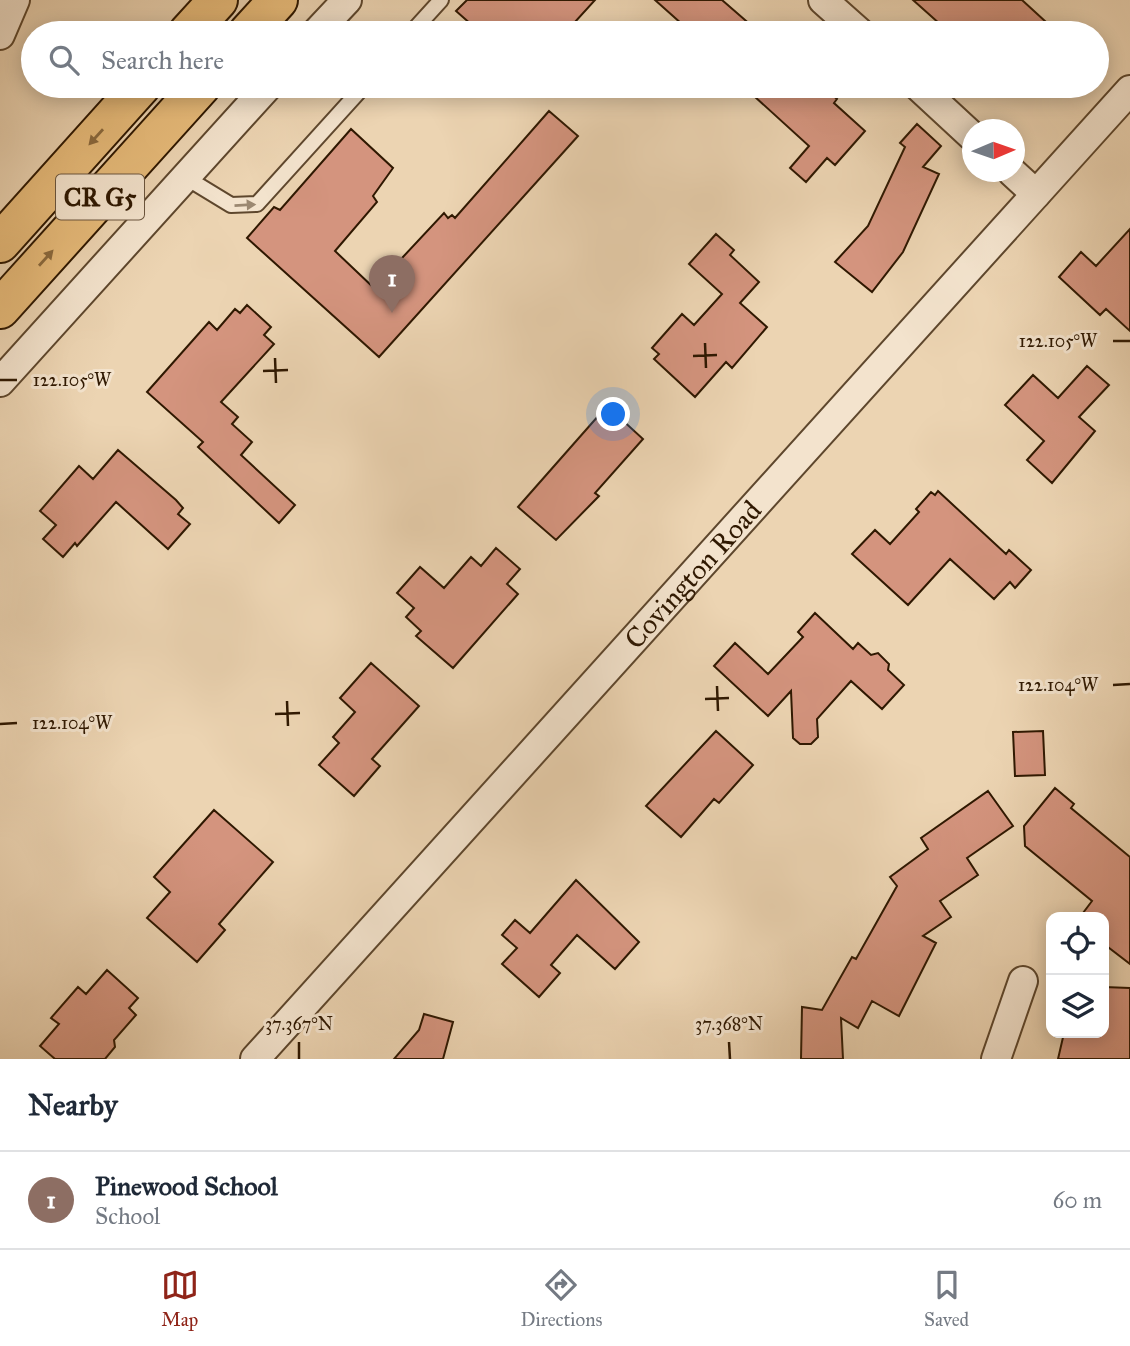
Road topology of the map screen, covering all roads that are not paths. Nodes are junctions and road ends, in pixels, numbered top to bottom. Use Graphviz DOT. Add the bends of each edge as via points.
graph roads {
  1 [pos="15,0"];
  2 [pos="218,0"];
  3 [pos="278,0"];
  4 [pos="347,0"];
  5 [pos="441,0"];
  6 [pos="823,0"];
  7 [pos="199,21"];
  8 [pos="259,21"];
  9 [pos="327,21"];
  10 [pos="422,21"];
  11 [pos="847,21"];
  12 [pos="0,35"];
  13 [pos="1130,90"];
  14 [pos="130,98"];
  15 [pos="190,98"];
  16 [pos="257,98"];
  17 [pos="353,98"];
  18 [pos="931,98"];
  19 [pos="962,127"];
  20 [pos="185,177"];
  21 [pos="1023,182"];
  22 [pos="1036,194"];
  23 [pos="0,243"];
  24 [pos="0,309"];
  25 [pos="0,382"];
  26 [pos="1023,981"];
  27 [pos="255,1059"];
  28 [pos="996,1059"];
  1 -- 12 [label="street"];
  2 -- 7 [label="highway"];
  3 -- 8 [label="highway"];
  4 -- 9 [label="street"];
  5 -- 10 [label="lane"];
  6 -- 11 [label="street"];
  13 -- 22 [label="street, Covington Road"];
  14 -- 23 [label="highway, CR G5, one-way"];
  24 -- 15 [label="highway, CR G5, one-way"];
  16 -- 20 [label="street"];
  20 -- 17 [label="lane, one-way" via="231,205 257,204"];
  18 -- 19 [label="street"];
  20 -- 25 [label="street"];
  21 -- 22 [label="street"];
  22 -- 27 [label="street, Covington Road"];
  26 -- 28 [label="street"];
}
